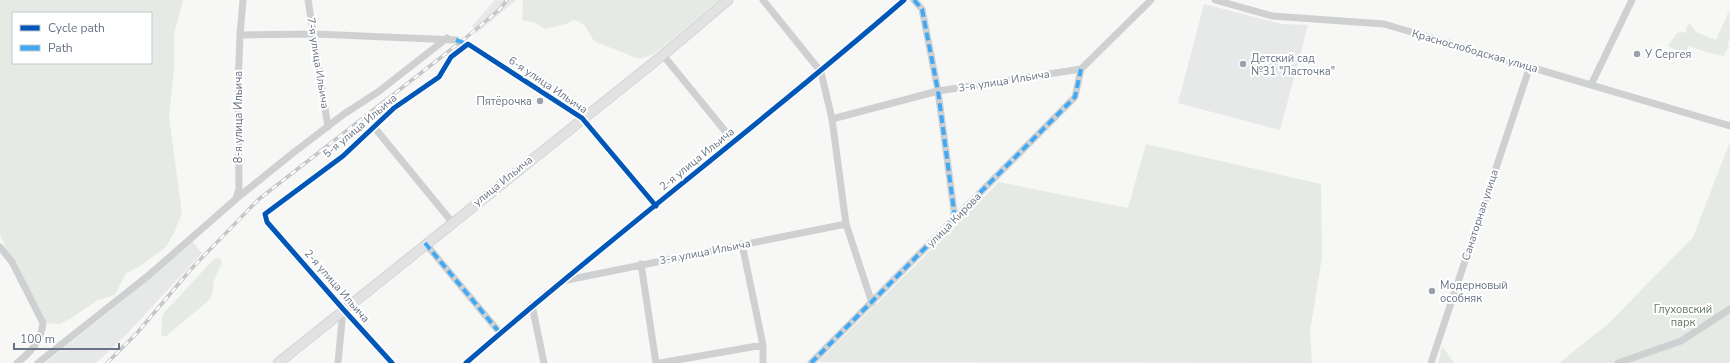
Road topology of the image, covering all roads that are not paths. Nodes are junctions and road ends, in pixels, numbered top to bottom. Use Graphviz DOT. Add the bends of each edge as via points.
graph roads {
  1 [pos="243,0"];
  2 [pos="308,0"];
  3 [pos="728,0"];
  4 [pos="762,0"];
  5 [pos="904,0"];
  6 [pos="914,0"];
  7 [pos="1151,0"];
  8 [pos="1215,0"];
  9 [pos="1632,0"];
  10 [pos="315,34"];
  11 [pos="240,35"];
  12 [pos="447,38"];
  13 [pos="456,40"];
  14 [pos="468,44"];
  15 [pos="662,55"];
  16 [pos="1530,66"];
  17 [pos="1081,69"];
  18 [pos="821,72"];
  19 [pos="1591,85"];
  20 [pos="938,91"];
  21 [pos="582,118"];
  22 [pos="832,119"];
  23 [pos="1730,126"];
  24 [pos="328,127"];
  25 [pos="374,127"];
  26 [pos="734,142"];
  27 [pos="236,199"];
  28 [pos="656,206"];
  29 [pos="953,221"];
  30 [pos="267,222"];
  31 [pos="452,222"];
  32 [pos="846,224"];
  33 [pos="425,244"];
  34 [pos="742,244"];
  35 [pos="0,247"];
  36 [pos="641,264"];
  37 [pos="564,280"];
  38 [pos="872,303"];
  39 [pos="532,305"];
  40 [pos="1730,309"];
  41 [pos="343,310"];
  42 [pos="500,334"];
  43 [pos="763,345"];
  44 [pos="17,363"];
  45 [pos="38,363"];
  46 [pos="278,363"];
  47 [pos="338,363"];
  48 [pos="392,363"];
  49 [pos="466,363"];
  50 [pos="544,363"];
  51 [pos="656,363"];
  52 [pos="660,363"];
  53 [pos="763,363"];
  54 [pos="811,363"];
  55 [pos="1431,363"];
  56 [pos="1618,363"];
  1 -- 11 [label="street"];
  2 -- 10 [label="street, 7-я улица Ильича"];
  3 -- 15 [label="main road, улица Ильича"];
  4 -- 18 [label="street"];
  5 -- 18 [label="street, 2-я улица Ильича"];
  6 -- 20 [label="street" via="922,9"];
  7 -- 17 [label="street"];
  8 -- 16 [label="street, Краснослободская улица" via="1272,16 1384,24"];
  9 -- 19 [label="street"];
  10 -- 11 [label="street"];
  10 -- 12 [label="street"];
  10 -- 24 [label="street, 7-я улица Ильича"];
  11 -- 27 [label="street, 8-я улица Ильича" via="239,188"];
  12 -- 13 [label="street"];
  12 -- 24 [label="street"];
  14 -- 21 [label="street, 6-я улица Ильича"];
  14 -- 25 [label="street, 5-я улица Ильича" via="451,57 438,77 394,108"];
  15 -- 21 [label="main road, улица Ильича"];
  15 -- 26 [label="street"];
  16 -- 19 [label="street, Краснослободская улица"];
  16 -- 55 [label="street, Санаторная улица"];
  17 -- 20 [label="street, 3-я улица Ильича"];
  17 -- 29 [label="street, улица Кирова" via="1075,97"];
  18 -- 22 [label="street"];
  18 -- 26 [label="street, 2-я улица Ильича"];
  19 -- 23 [label="street, Краснослободская улица"];
  20 -- 22 [label="street, 3-я улица Ильича"];
  20 -- 29 [label="street" via="954,211"];
  21 -- 28 [label="street, 6-я улица Ильича"];
  21 -- 31 [label="main road, улица Ильича"];
  22 -- 32 [label="street"];
  24 -- 27 [label="street"];
  25 -- 30 [label="street, 5-я улица Ильича" via="343,156 265,214"];
  25 -- 31 [label="street"];
  26 -- 28 [label="street, 2-я улица Ильича"];
  27 -- 45 [label="street" via="149,275"];
  28 -- 37 [label="street, 2-я улица Ильича"];
  29 -- 38 [label="street, улица Кирова"];
  30 -- 41 [label="street, 2-я улица Ильича"];
  31 -- 33 [label="main road, улица Ильича"];
  32 -- 34 [label="street, 3-я улица Ильича"];
  32 -- 38 [label="street"];
  33 -- 41 [label="main road, улица Ильича"];
  33 -- 42 [label="street"];
  34 -- 36 [label="street, 3-я улица Ильича"];
  34 -- 43 [label="street"];
  35 -- 44 [label="street" via="12,262 43,323 42,333 36,345"];
  36 -- 37 [label="street, 3-я улица Ильича"];
  36 -- 51 [label="street"];
  37 -- 39 [label="street, 2-я улица Ильича"];
  38 -- 54 [label="street, улица Кирова"];
  39 -- 42 [label="street, 2-я улица Ильича"];
  39 -- 50 [label="street"];
  40 -- 56 [label="street" via="1681,341"];
  41 -- 46 [label="main road, улица Ильича"];
  41 -- 47 [label="street"];
  41 -- 48 [label="street, 2-я улица Ильича"];
  42 -- 49 [label="street, 2-я улица Ильича"];
  43 -- 52 [label="street"];
  43 -- 53 [label="street"];
}
